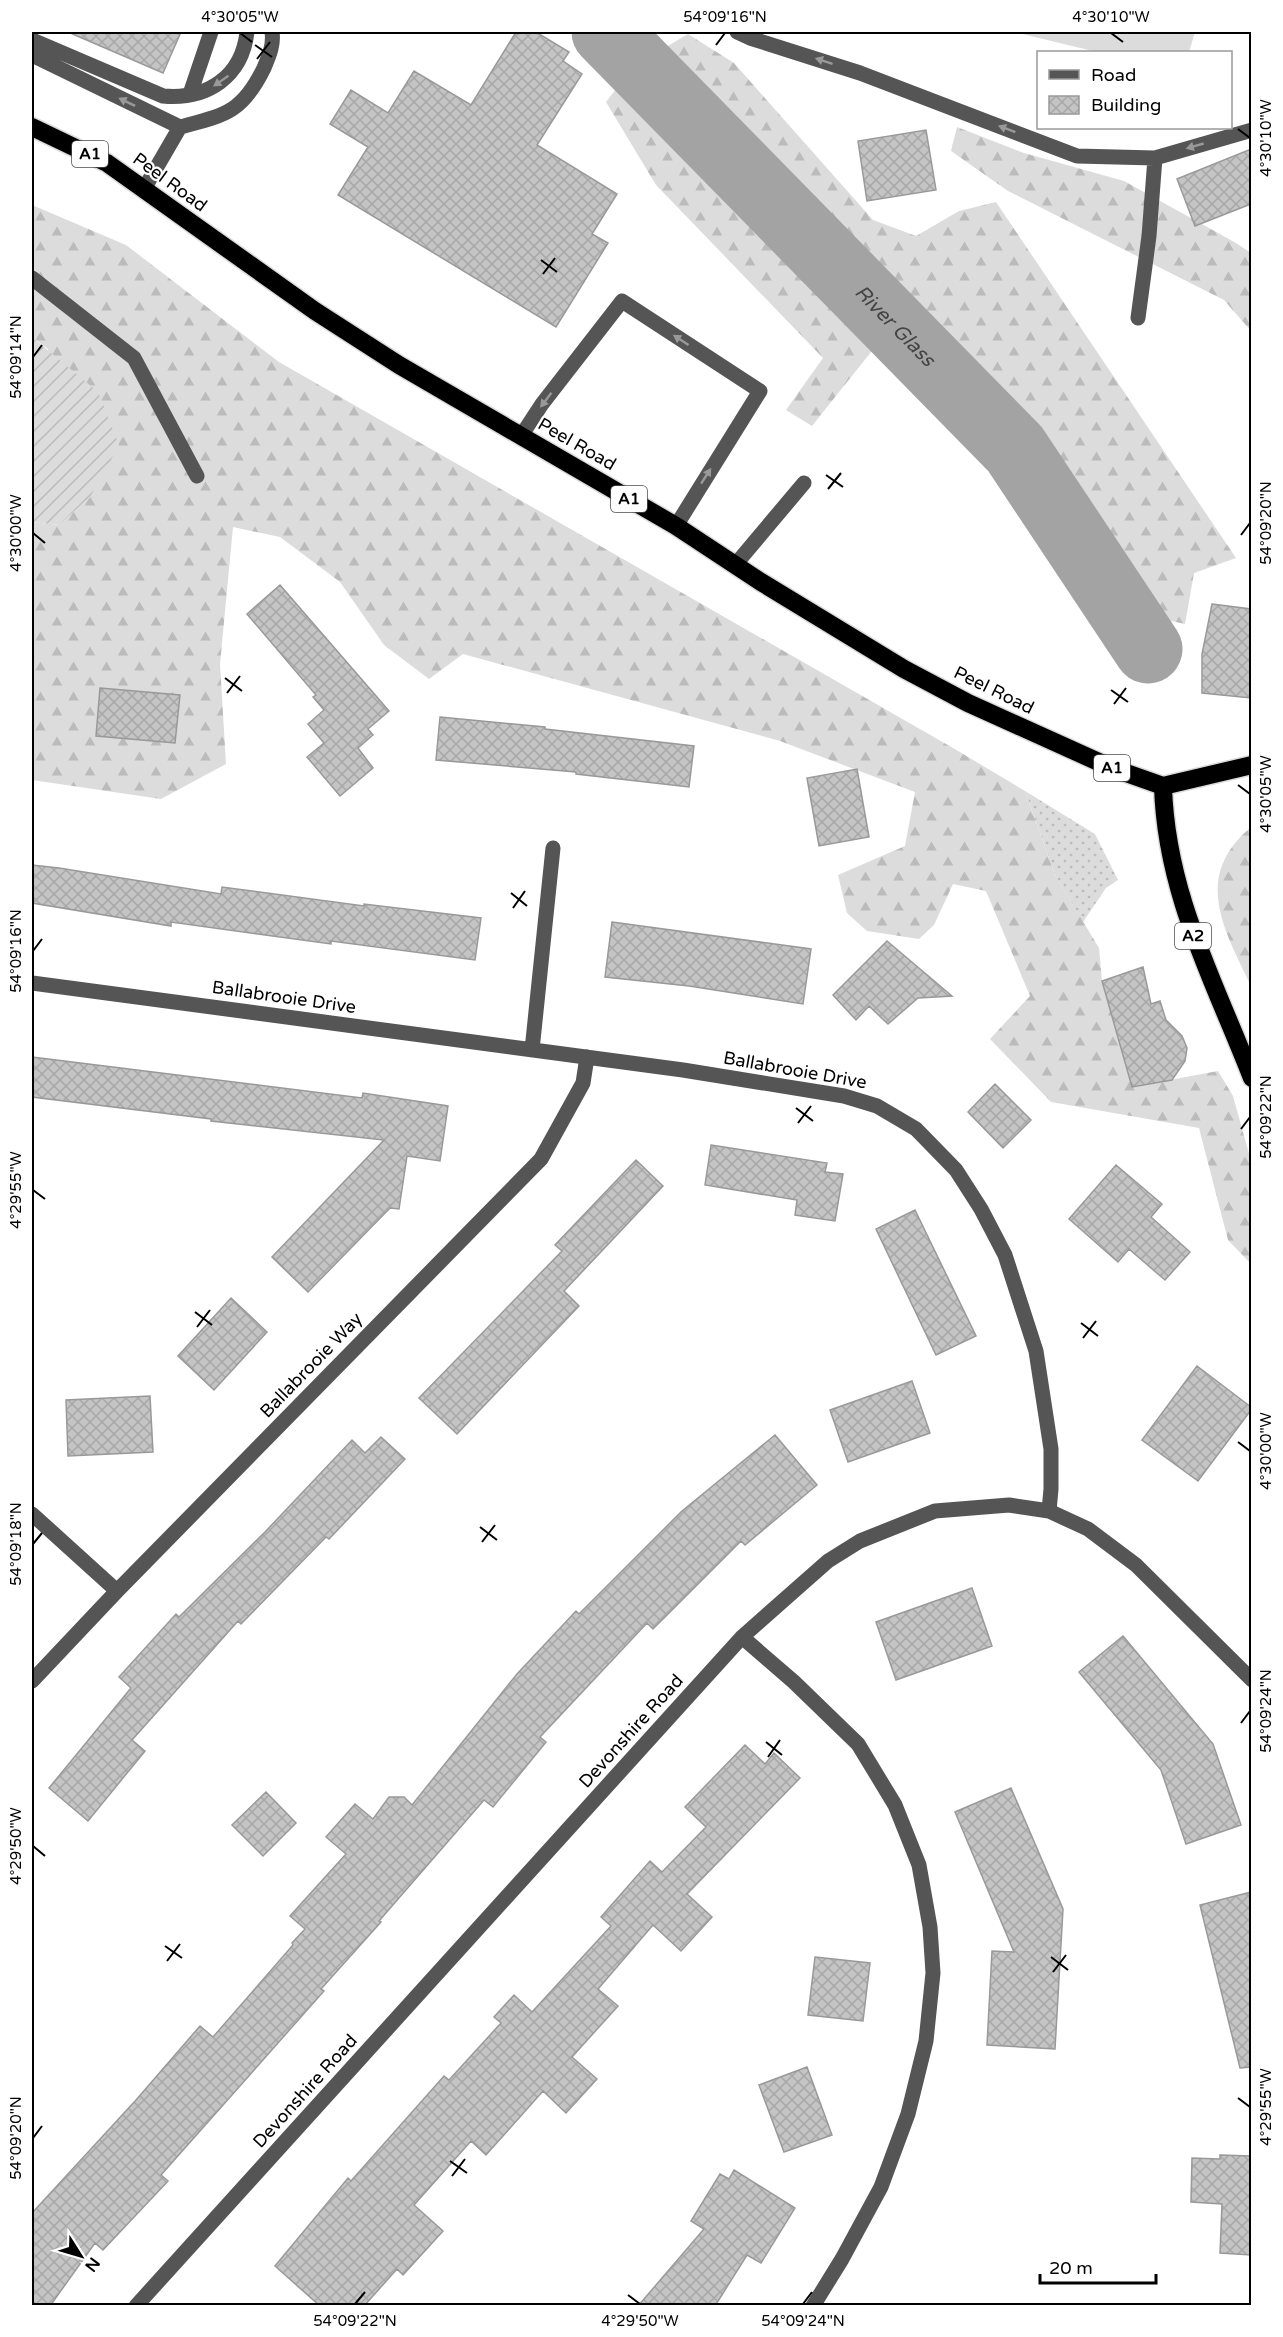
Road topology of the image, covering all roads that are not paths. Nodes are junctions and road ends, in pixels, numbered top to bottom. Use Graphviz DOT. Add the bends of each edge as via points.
graph roads {
  1 [pos="211,32"];
  2 [pos="247,32"];
  3 [pos="272,32"];
  4 [pos="737,32"];
  5 [pos="32,40"];
  6 [pos="32,55"];
  7 [pos="190,94"];
  8 [pos="32,127"];
  9 [pos="180,127"];
  10 [pos="1251,130"];
  11 [pos="1155,158"];
  12 [pos="144,189"];
  13 [pos="32,278"];
  14 [pos="1138,318"];
  15 [pos="521,436"];
  16 [pos="197,476"];
  17 [pos="804,483"];
  18 [pos="676,526"];
  19 [pos="735,565"];
  20 [pos="1251,765"];
  21 [pos="1162,786"];
  22 [pos="553,848"];
  23 [pos="32,983"];
  24 [pos="532,1050"];
  25 [pos="587,1057"];
  26 [pos="1251,1078"];
  27 [pos="1049,1511"];
  28 [pos="32,1514"];
  29 [pos="117,1591"];
  30 [pos="742,1637"];
  31 [pos="1251,1680"];
  32 [pos="32,1681"];
  33 [pos="136,2306"];
  34 [pos="813,2306"];
  1 -- 7 [label="street"];
  2 -- 7 [label="street, one-way" via="246,44 230,74 220,84"];
  3 -- 9 [label="street" via="270,53 245,100 232,111"];
  11 -- 4 [label="street, one-way" via="1077,156 860,73"];
  5 -- 7 [label="street" via="162,96"];
  9 -- 6 [label="street, one-way"];
  8 -- 12 [label="highway, Peel Road / A1" via="107,163"];
  9 -- 12 [label="street"];
  10 -- 11 [label="street, one-way"];
  11 -- 14 [label="street"];
  12 -- 15 [label="highway, Peel Road / A1" via="315,311"];
  13 -- 16 [label="street" via="134,358"];
  15 -- 18 [label="highway, Peel Road / A1"];
  18 -- 15 [label="street, one-way" via="760,391 622,301"];
  17 -- 19 [label="street"];
  18 -- 19 [label="highway, Peel Road / A1"];
  19 -- 21 [label="highway, Peel Road / A1" via="904,669 968,703 1112,768"];
  20 -- 21 [label="highway"];
  21 -- 26 [label="highway, A2" via="1164,822 1177,886"];
  22 -- 24 [label="street"];
  23 -- 24 [label="street, Ballabrooie Drive"];
  24 -- 25 [label="street, Ballabrooie Drive"];
  25 -- 27 [label="street, Ballabrooie Drive" via="844,1096 877,1106 916,1129 956,1170 1005,1255 1036,1351 1051,1449"];
  25 -- 29 [label="street, Ballabrooie Way" via="583,1083 541,1159"];
  27 -- 30 [label="street, Devonshire Road" via="1009,1505 935,1511 860,1541 828,1561"];
  27 -- 31 [label="street, Devonshire Road" via="1088,1529 1136,1565"];
  28 -- 29 [label="street"];
  29 -- 32 [label="street, Ballabrooie Way"];
  30 -- 33 [label="street, Devonshire Road"];
  30 -- 34 [label="street" via="858,1744 895,1805 919,1865 930,1927 933,1973 926,2041 908,2114 881,2187"];
}
